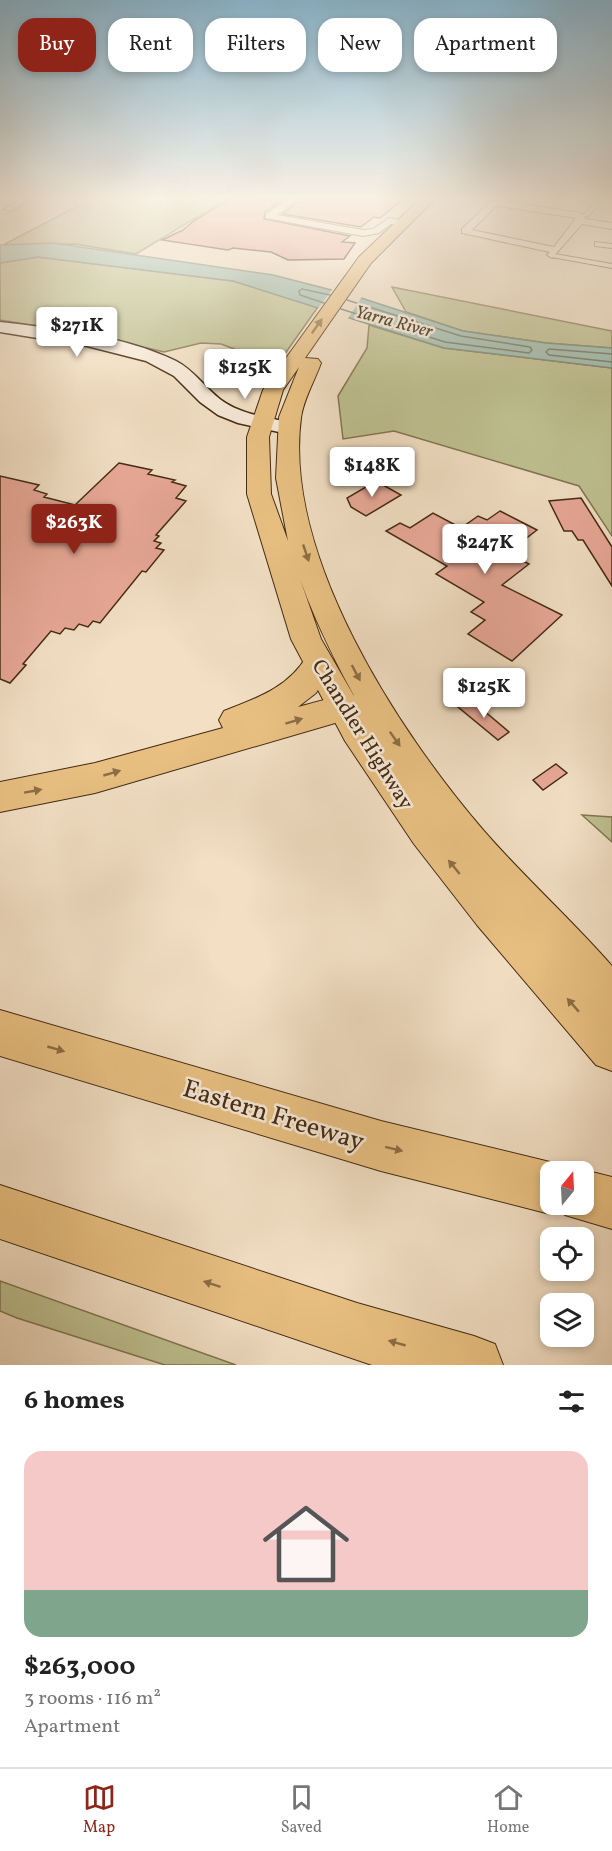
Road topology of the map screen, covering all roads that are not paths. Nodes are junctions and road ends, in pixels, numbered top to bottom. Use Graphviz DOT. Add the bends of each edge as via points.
graph roads {
  1 [pos="370,262"];
  2 [pos="375,262"];
  3 [pos="593,262"];
  4 [pos="612,266"];
  5 [pos="364,271"];
  6 [pos="0,327"];
  7 [pos="292,376"];
  8 [pos="274,416"];
  9 [pos="318,664"];
  10 [pos="358,708"];
  11 [pos="157,760"];
  12 [pos="0,797"];
  13 [pos="606,987"];
  14 [pos="0,1033"];
  15 [pos="612,1049"];
  16 [pos="540,1186"];
  17 [pos="594,1198"];
  18 [pos="612,1203"];
  19 [pos="0,1212"];
  20 [pos="474,1365"];
  1 -- 5 [label="main road, Chandler Highway"];
  2 -- 5 [label="main road, Chandler Highway"];
  3 -- 4 [label="street"];
  5 -- 7 [label="main road, Chandler Highway"];
  6 -- 8 [label="main road" via="67,337 160,361 183,372 230,415"];
  7 -- 8 [label="main road, Chandler Highway"];
  7 -- 8 [label="main road, Chandler Highway"];
  8 -- 9 [label="main road, Chandler Highway" via="258,437 259,494 298,618"];
  8 -- 10 [label="main road, Chandler Highway, one-way" via="301,537"];
  9 -- 10 [label="main road, Chandler Highway"];
  9 -- 11 [label="highway" via="314,677 299,690"];
  11 -- 10 [label="highway, one-way"];
  10 -- 13 [label="main road, Chandler Highway, one-way" via="417,769 469,840"];
  15 -- 10 [label="main road, Chandler Highway, one-way" via="427,833 380,768"];
  12 -- 11 [label="highway, one-way" via="95,778"];
  14 -- 16 [label="highway, Eastern Freeway, one-way" via="381,1146"];
  17 -- 18 [label="highway"];
  20 -- 19 [label="highway, one-way" via="357,1332"];
}
